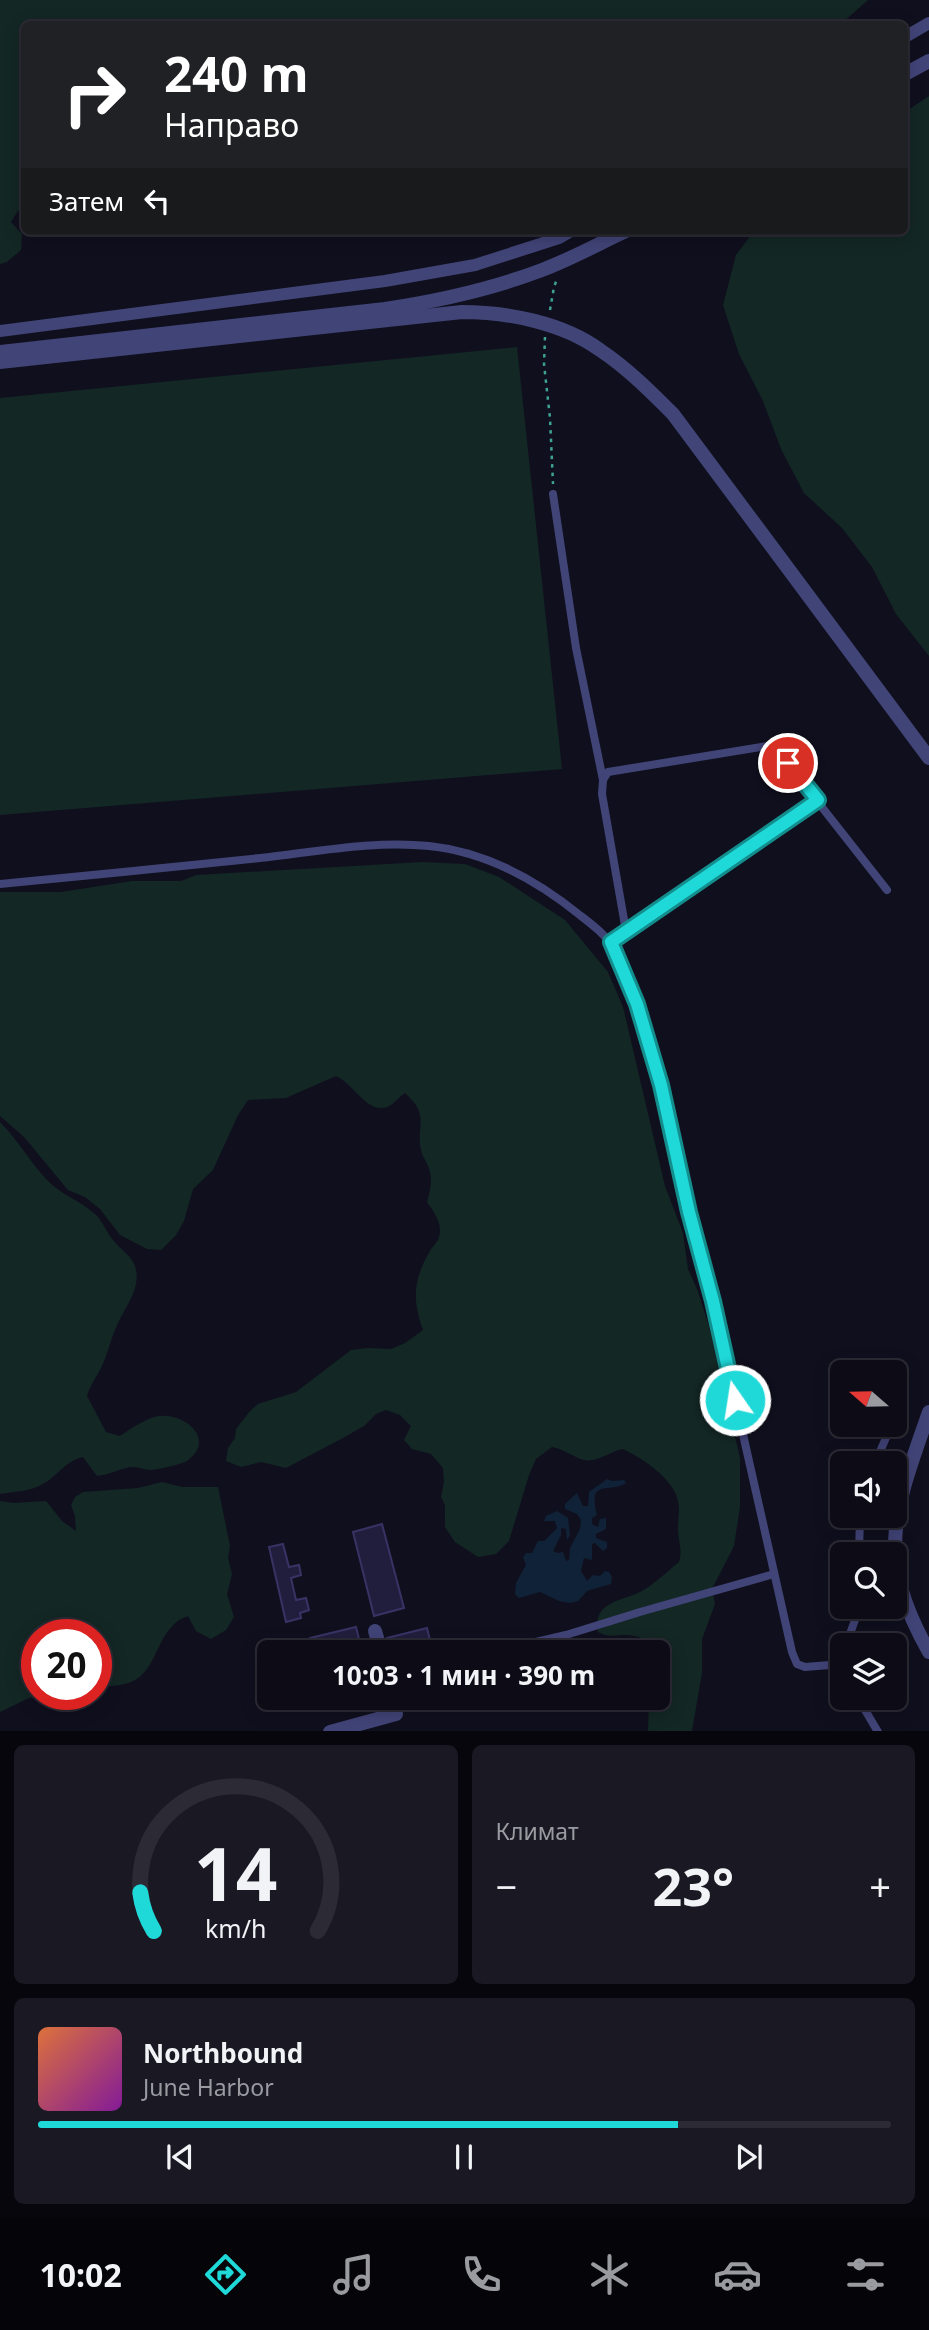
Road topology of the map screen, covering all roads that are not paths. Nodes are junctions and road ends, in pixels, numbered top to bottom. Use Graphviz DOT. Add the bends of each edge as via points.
graph roads {
  1 [pos="929,23"];
  2 [pos="908,35"];
  3 [pos="929,61"];
  4 [pos="908,72"];
  5 [pos="564,235"];
  6 [pos="617,235"];
  7 [pos="0,331"];
  8 [pos="0,352"];
  9 [pos="0,362"];
  10 [pos="553,494"];
  11 [pos="929,758"];
  12 [pos="603,780"];
  13 [pos="818,800"];
  14 [pos="0,884"];
  15 [pos="887,890"];
  16 [pos="626,931"];
  17 [pos="611,942"];
  18 [pos="929,1412"];
  19 [pos="774,1574"];
  20 [pos="375,1631"];
  21 [pos="378,1640"];
  22 [pos="544,1640"];
  23 [pos="929,1652"];
  24 [pos="830,1665"];
  25 [pos="395,1710"];
  26 [pos="865,1710"];
  27 [pos="330,1731"];
  28 [pos="878,1731"];
  1 -- 2 [label="street"];
  3 -- 4 [label="street"];
  5 -- 7 [label="street" via="475,265 384,281"];
  6 -- 8 [label="street" via="560,262 450,298"];
  9 -- 11 [label="street" via="462,312 517,316 599,348 673,414"];
  10 -- 12 [label="lane" via="576,648"];
  12 -- 13 [label="lane" via="608,772 773,744"];
  12 -- 16 [label="lane"];
  13 -- 15 [label="lane"];
  13 -- 16 [label="lane"];
  14 -- 17 [label="lane" via="330,850 429,846 469,852 509,868 557,897"];
  16 -- 17 [label="lane"];
  17 -- 19 [label="lane" via="637,1004 661,1085"];
  18 -- 23 [label="street" via="899,1503 894,1543 905,1602"];
  19 -- 22 [label="lane"];
  19 -- 24 [label="lane" via="797,1664"];
  20 -- 21 [label="street"];
  25 -- 27 [label="street" via="396,1714"];
  26 -- 28 [label="lane"];
}
